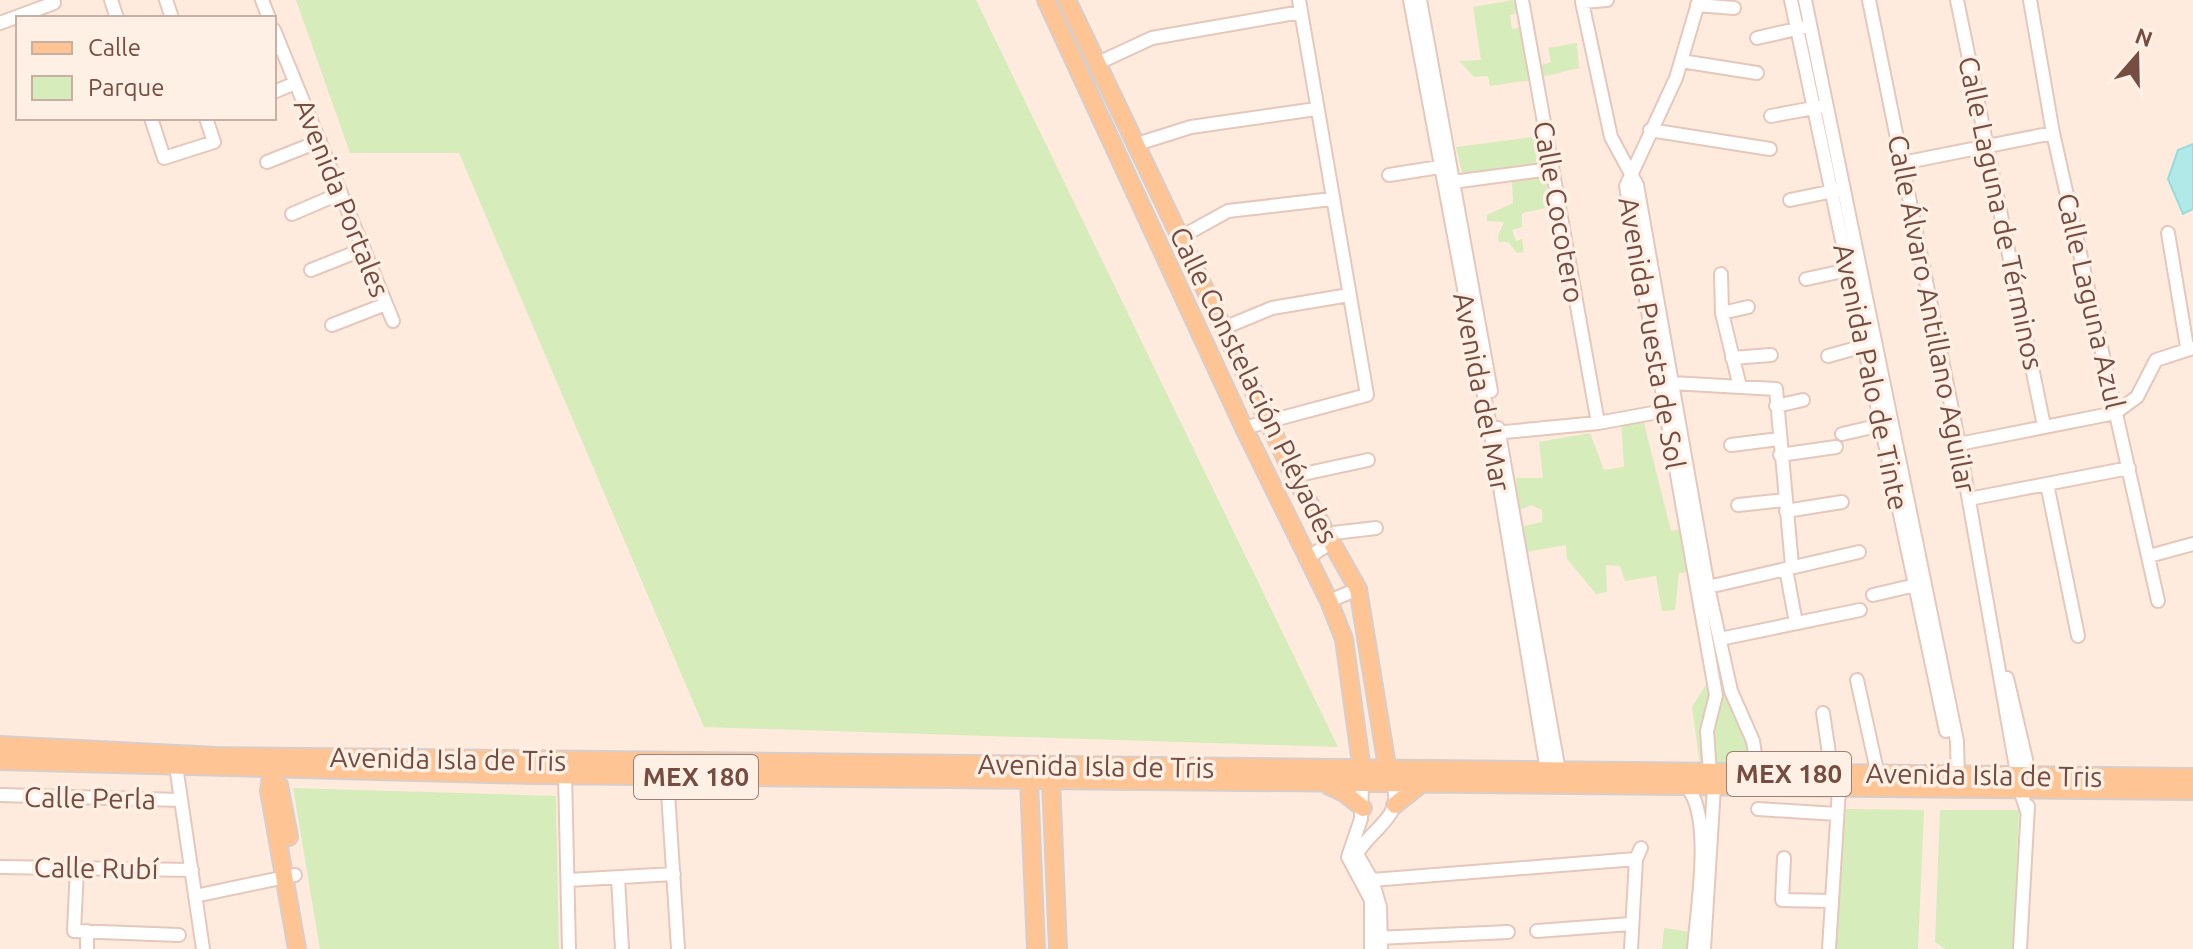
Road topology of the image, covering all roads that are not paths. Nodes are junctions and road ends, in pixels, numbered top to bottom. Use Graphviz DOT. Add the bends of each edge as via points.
graph roads {
  1 [pos="1046,0"];
  2 [pos="1067,0"];
  3 [pos="1410,0"];
  4 [pos="1420,0"];
  5 [pos="1522,0"];
  6 [pos="1607,0"];
  7 [pos="1791,0"];
  8 [pos="1805,0"];
  9 [pos="1869,0"];
  10 [pos="1957,0"];
  11 [pos="2030,0"];
  12 [pos="54,2"];
  13 [pos="1582,2"];
  14 [pos="1698,3"];
  15 [pos="1300,6"];
  16 [pos="1734,8"];
  17 [pos="18,16"];
  18 [pos="1804,28"];
  19 [pos="276,35"];
  20 [pos="1757,38"];
  21 [pos="1681,61"];
  22 [pos="1098,63"];
  23 [pos="1757,73"];
  24 [pos="295,83"];
  25 [pos="276,91"];
  26 [pos="1820,106"];
  27 [pos="1316,109"];
  28 [pos="1771,116"];
  29 [pos="152,120"];
  30 [pos="207,120"];
  31 [pos="1650,130"];
  32 [pos="2053,133"];
  33 [pos="320,141"];
  34 [pos="1137,144"];
  35 [pos="1988,146"];
  36 [pos="1770,149"];
  37 [pos="267,162"];
  38 [pos="1902,163"];
  39 [pos="1444,166"];
  40 [pos="1550,169"];
  41 [pos="1630,171"];
  42 [pos="1389,175"];
  43 [pos="1447,183"];
  44 [pos="1838,190"];
  45 [pos="341,193"];
  46 [pos="1332,199"];
  47 [pos="1790,200"];
  48 [pos="292,214"];
  49 [pos="2168,233"];
  50 [pos="1181,237"];
  51 [pos="364,249"];
  52 [pos="1854,268"];
  53 [pos="311,270"];
  54 [pos="1721,274"];
  55 [pos="1806,279"];
  56 [pos="1349,295"];
  57 [pos="386,304"];
  58 [pos="1748,307"];
  59 [pos="1722,313"];
  60 [pos="393,321"];
  61 [pos="332,325"];
  62 [pos="1226,327"];
  63 [pos="1870,344"];
  64 [pos="2190,348"];
  65 [pos="1771,355"];
  66 [pos="1828,356"];
  67 [pos="1732,358"];
  68 [pos="1663,364"];
  69 [pos="1672,383"];
  70 [pos="1740,387"];
  71 [pos="1803,400"];
  72 [pos="1776,406"];
  73 [pos="1664,411"];
  74 [pos="2115,413"];
  75 [pos="1269,420"];
  76 [pos="1598,423"];
  77 [pos="1887,424"];
  78 [pos="2044,426"];
  79 [pos="1244,428"];
  80 [pos="1495,433"];
  81 [pos="1842,434"];
  82 [pos="1779,439"];
  83 [pos="1959,444"];
  84 [pos="1731,445"];
  85 [pos="1836,447"];
  86 [pos="1780,455"];
  87 [pos="1368,460"];
  88 [pos="2129,468"];
  89 [pos="1294,476"];
  90 [pos="2047,484"];
  91 [pos="1969,499"];
  92 [pos="1842,502"];
  93 [pos="1738,505"];
  94 [pos="1785,506"];
  95 [pos="1376,528"];
  96 [pos="1328,538"];
  97 [pos="2193,544"];
  98 [pos="1859,552"];
  99 [pos="2149,556"];
  100 [pos="1306,559"];
  101 [pos="1789,568"];
  102 [pos="1920,584"];
  103 [pos="1708,587"];
  104 [pos="1358,589"];
  105 [pos="1873,595"];
  106 [pos="1329,601"];
  107 [pos="2158,601"];
  108 [pos="1860,610"];
  109 [pos="1796,623"];
  110 [pos="1776,627"];
  111 [pos="2078,636"];
  112 [pos="1720,639"];
  113 [pos="1779,641"];
  114 [pos="1857,680"];
  115 [pos="1731,691"];
  116 [pos="1716,695"];
  117 [pos="1823,713"];
  118 [pos="0,745"];
  119 [pos="0,761"];
  120 [pos="256,762"];
  121 [pos="297,763"];
  122 [pos="176,766"];
  123 [pos="565,775"];
  124 [pos="1878,775"];
  125 [pos="1364,776"];
  126 [pos="1388,776"];
  127 [pos="667,777"];
  128 [pos="2193,777"];
  129 [pos="1554,778"];
  130 [pos="1712,780"];
  131 [pos="1029,781"];
  132 [pos="1051,781"];
  133 [pos="1755,781"];
  134 [pos="1835,781"];
  135 [pos="1958,783"];
  136 [pos="2025,783"];
  137 [pos="1323,784"];
  138 [pos="1422,784"];
  139 [pos="1687,787"];
  140 [pos="269,791"];
  141 [pos="2193,791"];
  142 [pos="0,795"];
  143 [pos="181,800"];
  144 [pos="282,802"];
  145 [pos="1395,805"];
  146 [pos="1363,808"];
  147 [pos="1758,809"];
  148 [pos="1837,814"];
  149 [pos="1705,828"];
  150 [pos="1704,854"];
  151 [pos="1784,858"];
  152 [pos="0,867"];
  153 [pos="77,868"];
  154 [pos="192,870"];
  155 [pos="674,874"];
  156 [pos="290,876"];
  157 [pos="618,878"];
  158 [pos="568,880"];
  159 [pos="1372,880"];
  160 [pos="195,896"];
  161 [pos="1832,901"];
  162 [pos="1630,924"];
  163 [pos="81,931"];
  164 [pos="1537,931"];
  165 [pos="1508,932"];
  166 [pos="179,935"];
  167 [pos="1376,944"];
  168 [pos="87,949"];
  169 [pos="203,949"];
  170 [pos="297,949"];
  171 [pos="308,949"];
  172 [pos="569,949"];
  173 [pos="622,949"];
  174 [pos="678,949"];
  175 [pos="1036,949"];
  176 [pos="1058,949"];
  177 [pos="1631,949"];
  178 [pos="1694,949"];
  179 [pos="1704,949"];
  180 [pos="1829,949"];
  181 [pos="2020,949"];
  1 -- 79 [label="main road, Calle Constelación Pléyades"];
  2 -- 22 [label="main road, Calle Constelación Pléyades"];
  3 -- 39 [label="street, Avenida del Mar"];
  4 -- 39 [label="street, Avenida del Mar"];
  5 -- 40 [label="street, Calle Cocotero"];
  6 -- 13 [label="street"];
  7 -- 18 [label="street, Avenida Palo de Tinte"];
  8 -- 18 [label="street, Avenida Palo de Tinte"];
  9 -- 38 [label="street, Calle Álvaro Antillano Aguilar"];
  10 -- 35 [label="street, Calle Laguna de Términos"];
  11 -- 32 [label="street, Calle Laguna Azul"];
  12 -- 17 [label="street"];
  13 -- 41 [label="street" via="1611,137"];
  14 -- 16 [label="street"];
  14 -- 21 [label="street"];
  15 -- 22 [label="street" via="1152,38"];
  15 -- 27 [label="street"];
  18 -- 20 [label="street"];
  18 -- 26 [label="street, Avenida Palo de Tinte"];
  19 -- 24 [label="street, Avenida Portales"];
  21 -- 23 [label="street"];
  21 -- 31 [label="street"];
  22 -- 34 [label="main road, Calle Constelación Pléyades"];
  24 -- 25 [label="street"];
  24 -- 33 [label="street, Avenida Portales"];
  26 -- 28 [label="street"];
  26 -- 44 [label="street, Avenida Palo de Tinte"];
  27 -- 34 [label="street" via="1191,127"];
  27 -- 46 [label="street"];
  29 -- 30 [label="street" via="164,158 214,142"];
  31 -- 36 [label="street"];
  31 -- 41 [label="street"];
  32 -- 35 [label="street"];
  32 -- 74 [label="street, Calle Laguna Azul"];
  33 -- 37 [label="street"];
  33 -- 45 [label="street, Avenida Portales"];
  34 -- 50 [label="main road, Calle Constelación Pléyades"];
  35 -- 38 [label="street"];
  35 -- 78 [label="street, Calle Laguna de Términos"];
  38 -- 83 [label="street, Calle Álvaro Antillano Aguilar"];
  39 -- 42 [label="street"];
  39 -- 43 [label="street, Avenida del Mar"];
  40 -- 43 [label="street"];
  40 -- 76 [label="street, Calle Cocotero"];
  41 -- 68 [label="street, Avenida Puesta de Sol" via="1626,186"];
  43 -- 80 [label="street, Avenida del Mar"];
  43 -- 80 [label="street, Avenida del Mar" via="1448,248"];
  44 -- 47 [label="street"];
  44 -- 52 [label="street, Avenida Palo de Tinte"];
  45 -- 48 [label="street"];
  45 -- 51 [label="street, Avenida Portales"];
  46 -- 50 [label="street" via="1228,211"];
  46 -- 56 [label="street"];
  49 -- 64 [label="street"];
  50 -- 62 [label="main road, Calle Constelación Pléyades"];
  51 -- 53 [label="street"];
  51 -- 57 [label="street, Avenida Portales"];
  52 -- 55 [label="street"];
  52 -- 63 [label="street, Avenida Palo de Tinte"];
  54 -- 59 [label="street"];
  56 -- 62 [label="street" via="1272,308"];
  56 -- 75 [label="street" via="1367,395"];
  57 -- 60 [label="street, Avenida Portales"];
  57 -- 61 [label="street"];
  58 -- 59 [label="street"];
  59 -- 67 [label="street"];
  62 -- 75 [label="main road, Calle Constelación Pléyades"];
  63 -- 66 [label="street"];
  63 -- 77 [label="street, Avenida Palo de Tinte"];
  64 -- 74 [label="street" via="2156,360 2137,397"];
  65 -- 67 [label="street"];
  67 -- 70 [label="street"];
  68 -- 69 [label="street, Avenida Puesta de Sol"];
  68 -- 73 [label="street, Avenida Puesta de Sol"];
  69 -- 70 [label="street"];
  69 -- 103 [label="street, Avenida Puesta de Sol"];
  70 -- 72 [label="street" via="1776,389"];
  71 -- 72 [label="street"];
  72 -- 82 [label="street"];
  73 -- 76 [label="street"];
  73 -- 116 [label="street, Avenida Puesta de Sol"];
  74 -- 78 [label="street"];
  74 -- 88 [label="street, Calle Laguna Azul"];
  75 -- 79 [label="street"];
  75 -- 89 [label="main road, Calle Constelación Pléyades"];
  76 -- 80 [label="street"];
  77 -- 81 [label="street"];
  77 -- 102 [label="street, Avenida Palo de Tinte"];
  78 -- 83 [label="street"];
  79 -- 100 [label="main road, Calle Constelación Pléyades"];
  80 -- 129 [label="street, Avenida del Mar"];
  82 -- 84 [label="street"];
  82 -- 86 [label="street"];
  83 -- 91 [label="street, Calle Álvaro Antillano Aguilar"];
  85 -- 86 [label="street"];
  86 -- 94 [label="street"];
  87 -- 89 [label="street"];
  88 -- 90 [label="street"];
  88 -- 99 [label="street, Calle Laguna Azul"];
  89 -- 96 [label="main road, Calle Constelación Pléyades"];
  90 -- 91 [label="street"];
  90 -- 111 [label="street"];
  91 -- 136 [label="street, Calle Álvaro Antillano Aguilar"];
  92 -- 94 [label="street"];
  93 -- 94 [label="street"];
  94 -- 101 [label="street"];
  95 -- 96 [label="street"];
  96 -- 100 [label="street"];
  96 -- 104 [label="main road, Calle Constelación Pléyades"];
  97 -- 99 [label="street"];
  98 -- 101 [label="street"];
  99 -- 107 [label="street, Calle Laguna Azul"];
  100 -- 106 [label="main road, Calle Constelación Pléyades"];
  101 -- 103 [label="street"];
  101 -- 109 [label="street"];
  102 -- 105 [label="street"];
  102 -- 135 [label="street, Avenida Palo de Tinte" via="1957,741"];
  103 -- 112 [label="street, Avenida Puesta de Sol"];
  104 -- 106 [label="street"];
  104 -- 126 [label="main road, Calle Constelación Pléyades"];
  106 -- 125 [label="main road, Calle Constelación Pléyades" via="1344,639"];
  108 -- 109 [label="street"];
  109 -- 110 [label="street"];
  110 -- 112 [label="street"];
  110 -- 113 [label="street"];
  112 -- 115 [label="street, Avenida Puesta de Sol"];
  114 -- 124 [label="street"];
  115 -- 116 [label="street"];
  115 -- 133 [label="street, Avenida Puesta de Sol" via="1753,741"];
  116 -- 130 [label="street, Avenida Puesta de Sol" via="1707,731"];
  117 -- 134 [label="street"];
  118 -- 120 [label="main road, Avenida Isla de Tris / MEX 180"];
  119 -- 122 [label="main road, Avenida Isla de Tris / MEX 180"];
  120 -- 121 [label="main road, Avenida Isla de Tris / MEX 180"];
  120 -- 122 [label="main road, Avenida Isla de Tris / MEX 180"];
  120 -- 140 [label="main road"];
  120 -- 140 [label="main road"];
  120 -- 144 [label="main road"];
  121 -- 123 [label="main road, Avenida Isla de Tris / MEX 180"];
  121 -- 125 [label="main road, Avenida Isla de Tris / MEX 180"];
  121 -- 144 [label="main road"];
  122 -- 143 [label="street"];
  123 -- 127 [label="main road, Avenida Isla de Tris / MEX 180"];
  123 -- 158 [label="street"];
  124 -- 134 [label="main road, Avenida Isla de Tris / MEX 180"];
  124 -- 135 [label="main road, Avenida Isla de Tris / MEX 180"];
  125 -- 126 [label="main road, Avenida Isla de Tris / MEX 180"];
  125 -- 137 [label="main road, Avenida Isla de Tris / MEX 180"];
  125 -- 146 [label="street"];
  126 -- 129 [label="main road, Avenida Isla de Tris / MEX 180"];
  126 -- 138 [label="main road, Avenida Isla de Tris / MEX 180"];
  126 -- 145 [label="street"];
  127 -- 131 [label="main road, Avenida Isla de Tris / MEX 180"];
  127 -- 155 [label="street"];
  128 -- 136 [label="main road, Avenida Isla de Tris / MEX 180"];
  129 -- 130 [label="main road, Avenida Isla de Tris / MEX 180"];
  129 -- 138 [label="main road, Avenida Isla de Tris / MEX 180"];
  129 -- 139 [label="main road, Avenida Isla de Tris / MEX 180"];
  130 -- 133 [label="main road, Avenida Isla de Tris / MEX 180"];
  130 -- 139 [label="main road, Avenida Isla de Tris / MEX 180"];
  130 -- 149 [label="street, Avenida Puesta de Sol"];
  131 -- 132 [label="main road, Avenida Isla de Tris / MEX 180"];
  131 -- 175 [label="main road"];
  132 -- 137 [label="main road, Avenida Isla de Tris / MEX 180"];
  132 -- 176 [label="main road"];
  133 -- 134 [label="main road, Avenida Isla de Tris / MEX 180"];
  134 -- 135 [label="main road, Avenida Isla de Tris / MEX 180"];
  134 -- 148 [label="street"];
  135 -- 136 [label="main road, Avenida Isla de Tris / MEX 180"];
  136 -- 141 [label="main road, Avenida Isla de Tris / MEX 180"];
  136 -- 181 [label="street, Calle Álvaro Antillano Aguilar"];
  137 -- 146 [label="main road"];
  138 -- 145 [label="main road"];
  139 -- 149 [label="street"];
  140 -- 156 [label="main road"];
  142 -- 143 [label="street, Calle Perla"];
  143 -- 154 [label="street"];
  144 -- 156 [label="main road"];
  145 -- 159 [label="street" via="1357,854"];
  146 -- 167 [label="street" via="1348,857 1371,900"];
  147 -- 148 [label="street"];
  148 -- 161 [label="street"];
  149 -- 150 [label="street"];
  150 -- 178 [label="street"];
  150 -- 179 [label="street"];
  151 -- 161 [label="street" via="1782,900"];
  152 -- 153 [label="street, Calle Rubí"];
  153 -- 154 [label="street, Calle Rubí"];
  153 -- 163 [label="street"];
  154 -- 160 [label="street"];
  155 -- 157 [label="street"];
  155 -- 174 [label="street"];
  156 -- 160 [label="street"];
  156 -- 170 [label="main road"];
  156 -- 171 [label="main road"];
  157 -- 158 [label="street"];
  157 -- 173 [label="street"];
  158 -- 172 [label="street"];
  159 -- 162 [label="street" via="1639,853"];
  159 -- 167 [label="street" via="1380,907"];
  160 -- 169 [label="street"];
  161 -- 180 [label="street"];
  162 -- 164 [label="street"];
  162 -- 177 [label="street"];
  163 -- 166 [label="street"];
  163 -- 168 [label="street"];
  165 -- 167 [label="street"];
}
